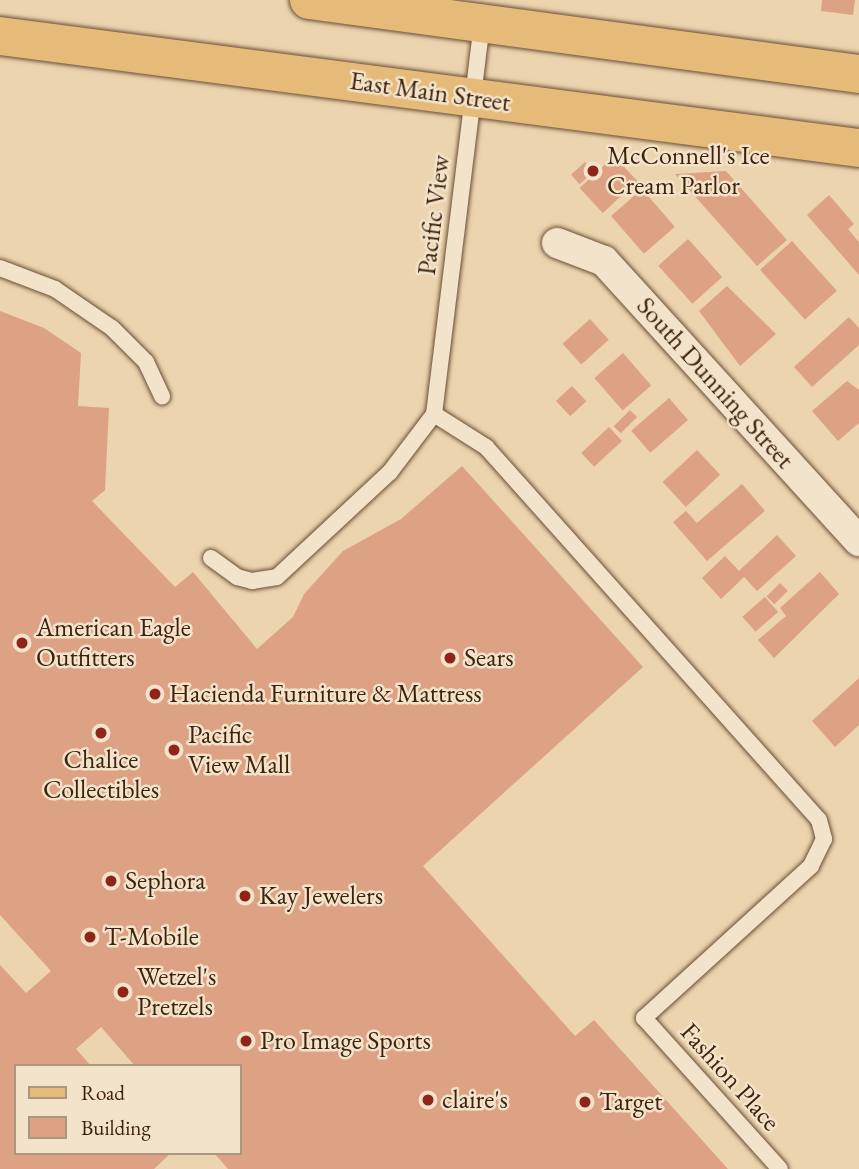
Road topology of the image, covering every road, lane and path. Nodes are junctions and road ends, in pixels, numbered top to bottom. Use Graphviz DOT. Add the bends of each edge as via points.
graph roads {
  1 [pos="309,0"];
  2 [pos="483,22"];
  3 [pos="0,36"];
  4 [pos="859,74"];
  5 [pos="473,99"];
  6 [pos="859,148"];
  7 [pos="557,243"];
  8 [pos="0,268"];
  9 [pos="162,397"];
  10 [pos="434,414"];
  11 [pos="859,541"];
  12 [pos="211,558"];
  13 [pos="780,1169"];
  1 -- 2 [label="main road"];
  2 -- 4 [label="main road"];
  2 -- 5 [label="lane, Pacific View"];
  3 -- 5 [label="main road, East Main Street"];
  5 -- 6 [label="main road, East Main Street"];
  5 -- 10 [label="lane, Pacific View"];
  7 -- 11 [label="street, South Dunning Street" via="604,261"];
  8 -- 9 [label="lane" via="55,289 112,328 146,362"];
  10 -- 12 [label="lane" via="390,472 277,577 237,577"];
  10 -- 13 [label="lane, Fashion Place" via="486,447 819,820 824,839 811,866 644,1018"];
}
